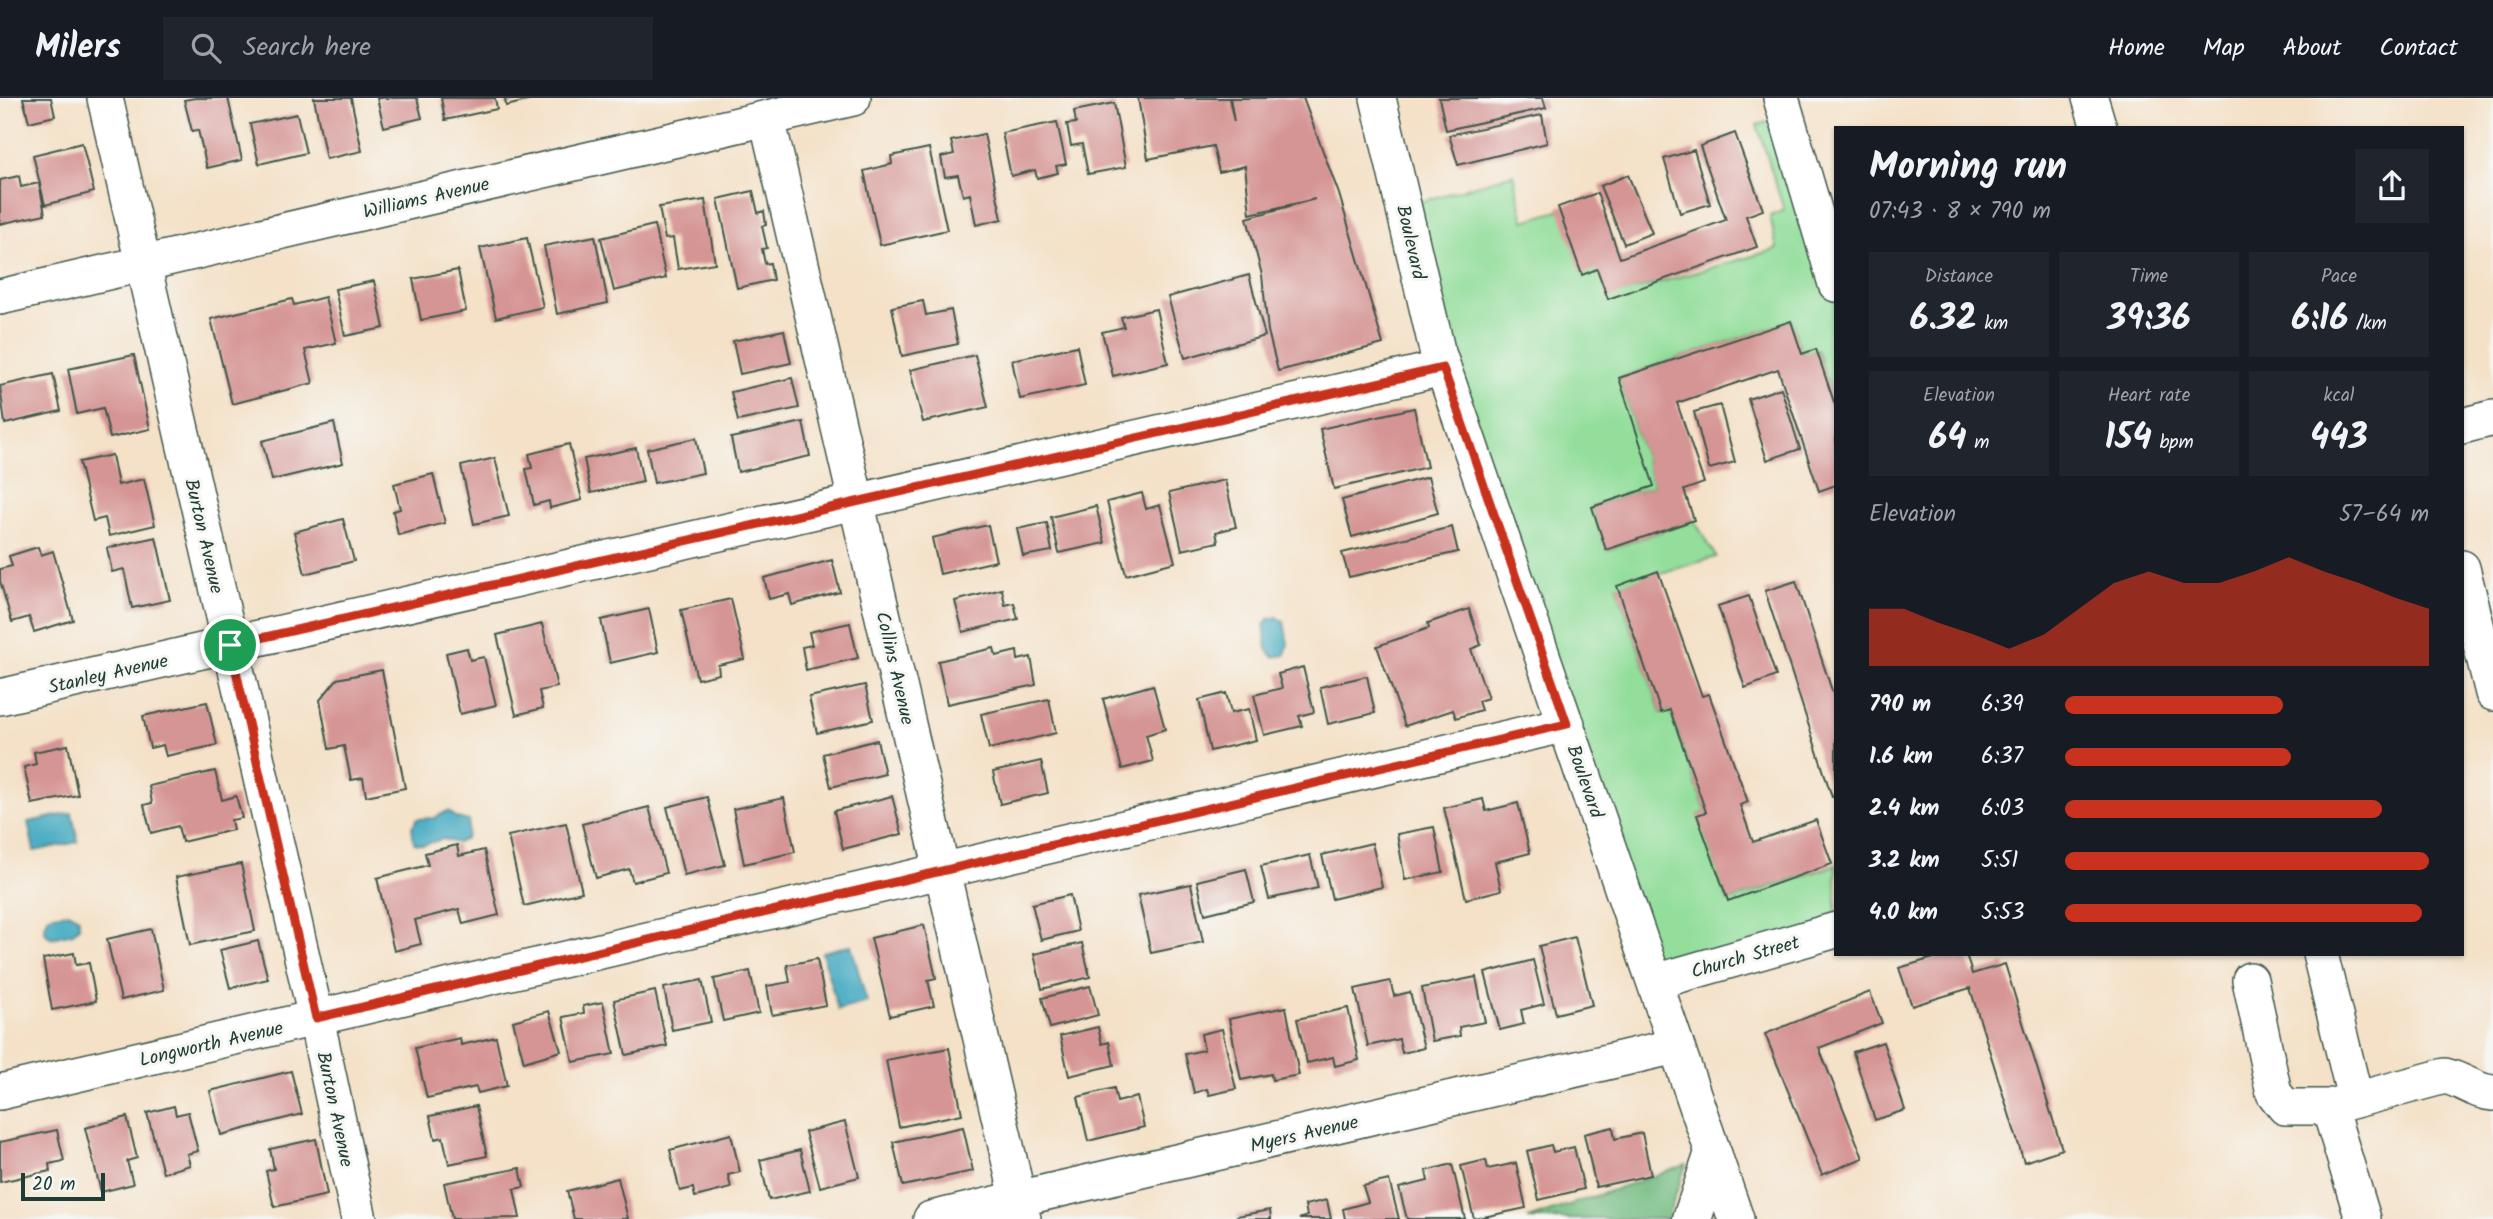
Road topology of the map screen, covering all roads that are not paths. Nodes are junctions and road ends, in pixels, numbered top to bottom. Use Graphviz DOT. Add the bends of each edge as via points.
graph roads {
  1 [pos="106,98"];
  2 [pos="853,98"];
  3 [pos="1378,98"];
  4 [pos="1781,98"];
  5 [pos="2090,98"];
  6 [pos="766,118"];
  7 [pos="2098,126"];
  8 [pos="141,262"];
  9 [pos="1834,277"];
  10 [pos="0,297"];
  11 [pos="1443,368"];
  12 [pos="2493,418"];
  13 [pos="2464,425"];
  14 [pos="857,502"];
  15 [pos="2464,585"];
  16 [pos="2471,643"];
  17 [pos="230,645"];
  18 [pos="2493,693"];
  19 [pos="0,697"];
  20 [pos="1567,724"];
  21 [pos="944,871"];
  22 [pos="1834,931"];
  23 [pos="2320,956"];
  24 [pos="2250,980"];
  25 [pos="1655,982"];
  26 [pos="316,1018"];
  27 [pos="1676,1046"];
  28 [pos="0,1092"];
  29 [pos="2493,1093"];
  30 [pos="2342,1102"];
  31 [pos="1713,1156"];
  32 [pos="1021,1209"];
  33 [pos="359,1219"];
  34 [pos="931,1219"];
  35 [pos="1692,1219"];
  36 [pos="1736,1219"];
  37 [pos="2363,1219"];
  1 -- 8 [label="street, Burton Avenue"];
  2 -- 6 [label="street, Williams Avenue"];
  3 -- 11 [label="street, Boulevard"];
  4 -- 9 [label="street"];
  5 -- 7 [label="street"];
  6 -- 8 [label="street, Williams Avenue"];
  6 -- 14 [label="street, Collins Avenue"];
  8 -- 10 [label="street, Williams Avenue"];
  8 -- 17 [label="street, Burton Avenue"];
  11 -- 14 [label="street, Stanley Avenue"];
  11 -- 20 [label="street, Boulevard"];
  12 -- 13 [label="street"];
  14 -- 17 [label="street, Stanley Avenue"];
  14 -- 21 [label="street, Collins Avenue"];
  15 -- 16 [label="street"];
  16 -- 18 [label="street"];
  17 -- 19 [label="street, Stanley Avenue"];
  17 -- 26 [label="street, Burton Avenue"];
  20 -- 21 [label="street, Longworth Avenue"];
  20 -- 25 [label="street, Boulevard"];
  21 -- 26 [label="street, Longworth Avenue"];
  21 -- 32 [label="street, Collins Avenue"];
  22 -- 25 [label="street, Church Street"];
  23 -- 30 [label="street"];
  24 -- 30 [label="street" via="2274,1093 2285,1107"];
  25 -- 27 [label="street, Boulevard"];
  26 -- 28 [label="street, Longworth Avenue"];
  26 -- 33 [label="street, Burton Avenue"];
  27 -- 31 [label="street, Boulevard"];
  27 -- 32 [label="street, Myers Avenue"];
  29 -- 30 [label="street" via="2445,1076"];
  30 -- 37 [label="street"];
  31 -- 35 [label="highway"];
  31 -- 36 [label="street, Boulevard"];
  32 -- 34 [label="street, Myers Avenue"];
}
